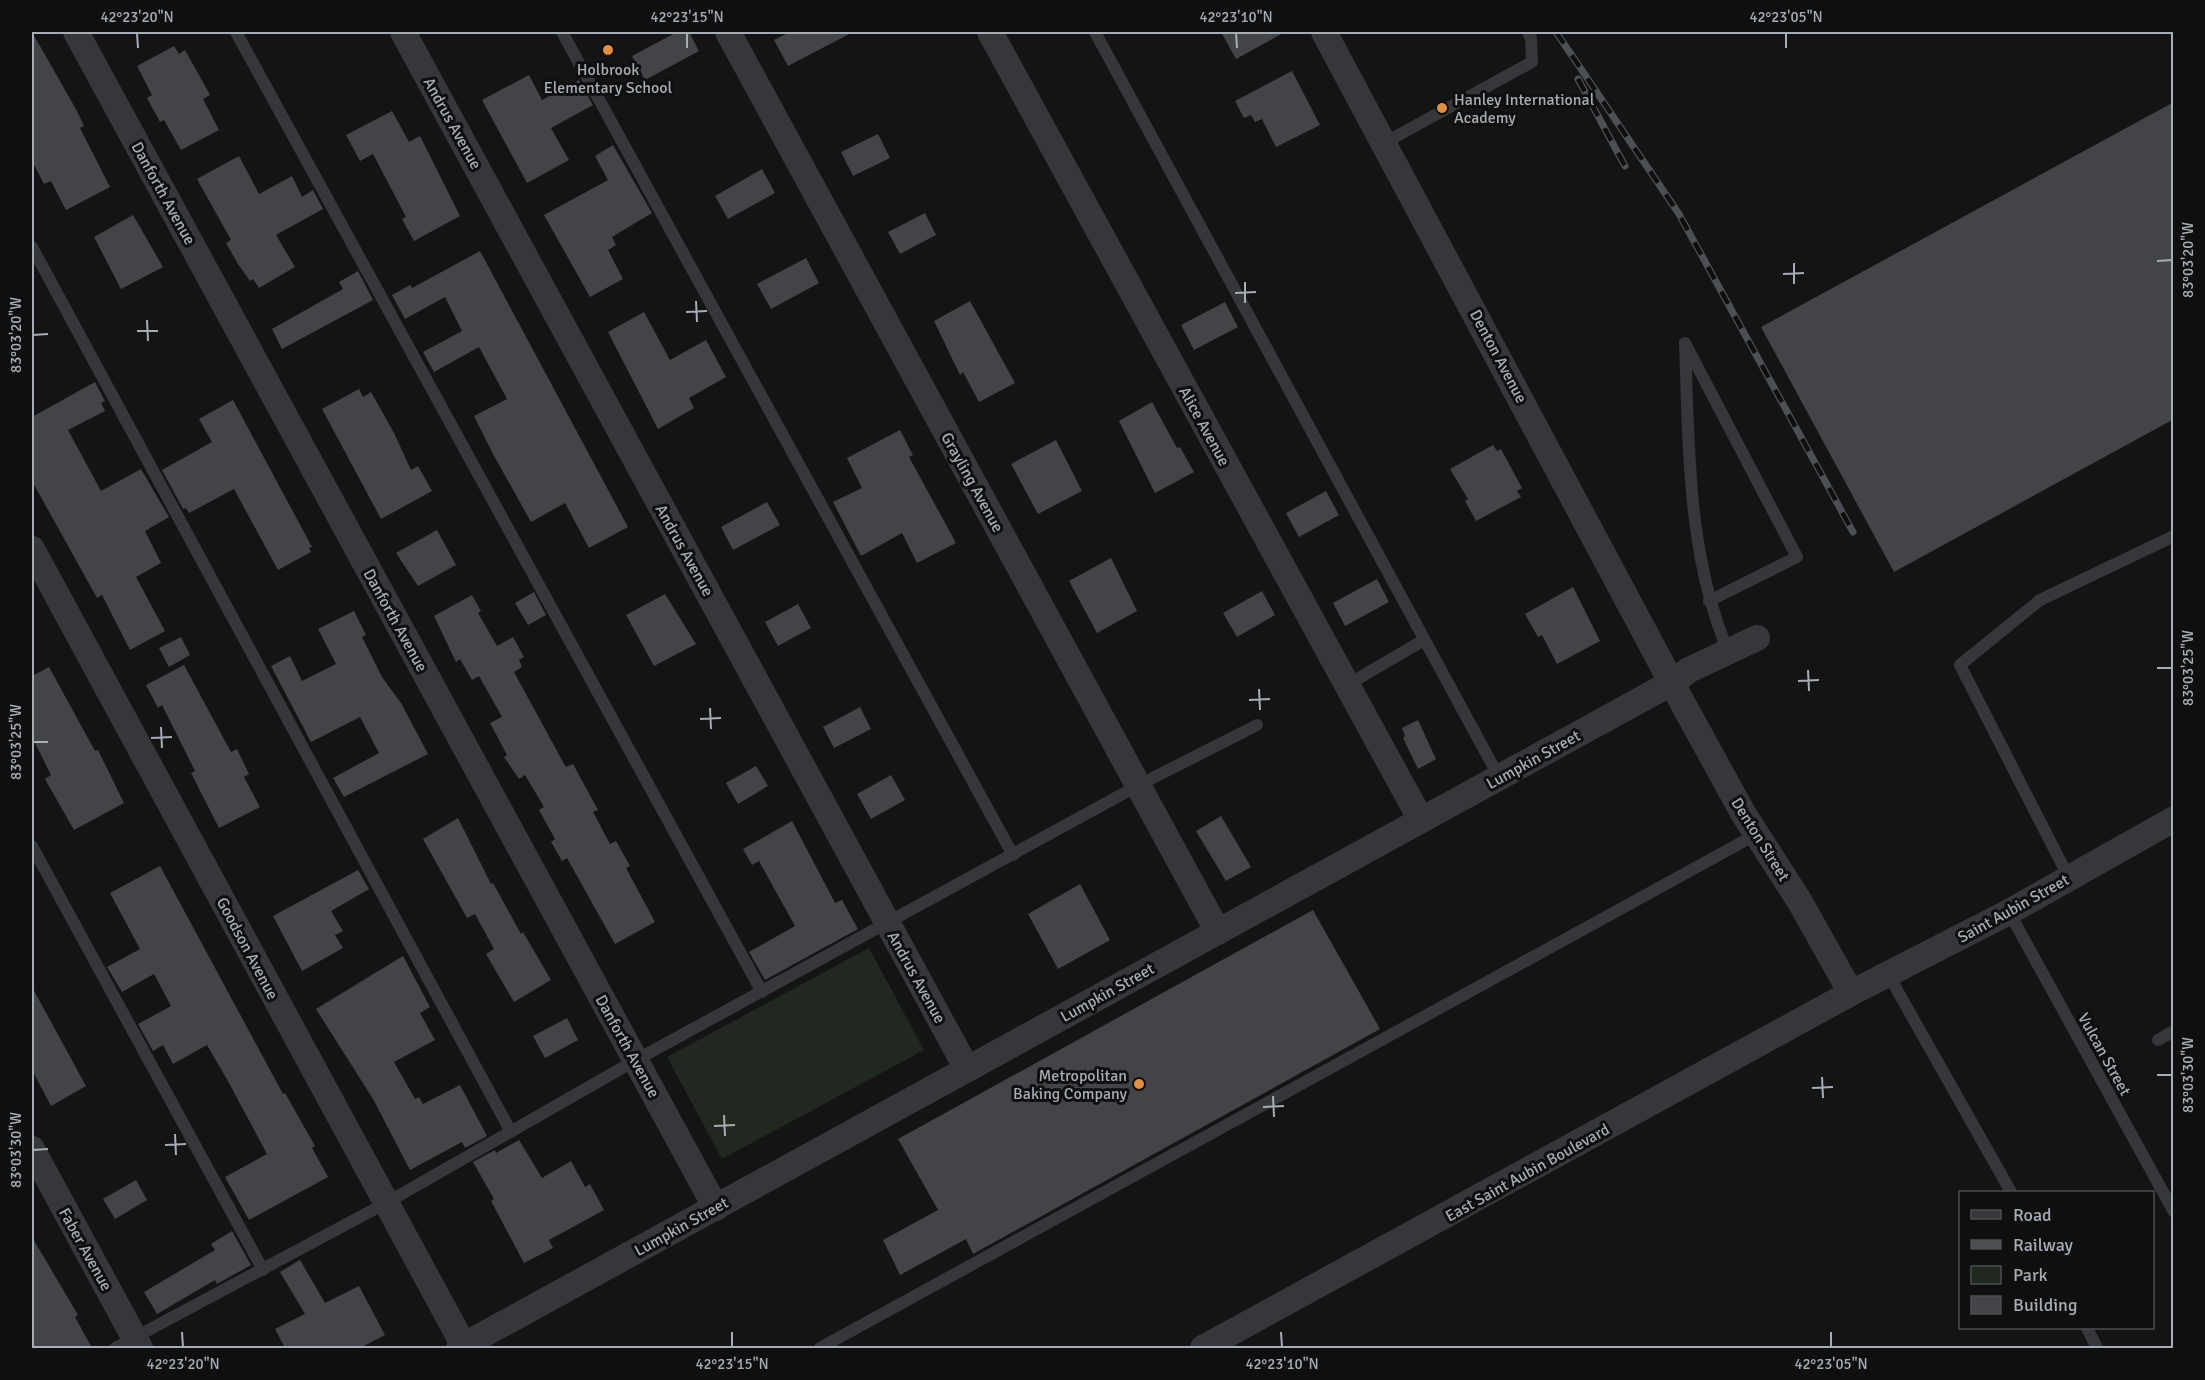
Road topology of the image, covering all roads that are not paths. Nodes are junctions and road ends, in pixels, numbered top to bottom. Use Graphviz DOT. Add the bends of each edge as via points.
graph roads {
  1 [pos="76,32"];
  2 [pos="236,32"];
  3 [pos="403,32"];
  4 [pos="562,32"];
  5 [pos="728,32"];
  6 [pos="990,32"];
  7 [pos="1095,32"];
  8 [pos="1323,32"];
  9 [pos="1528,32"];
  10 [pos="1384,143"];
  11 [pos="32,247"];
  12 [pos="2174,536"];
  13 [pos="32,549"];
  14 [pos="1709,601"];
  15 [pos="1756,638"];
  16 [pos="1424,640"];
  17 [pos="1728,651"];
  18 [pos="1673,682"];
  19 [pos="1347,685"];
  20 [pos="1257,725"];
  21 [pos="1499,777"];
  22 [pos="1138,785"];
  23 [pos="2174,819"];
  24 [pos="1421,820"];
  25 [pos="1757,834"];
  26 [pos="32,846"];
  27 [pos="1013,855"];
  28 [pos="2069,878"];
  29 [pos="2009,912"];
  30 [pos="888,924"];
  31 [pos="1218,932"];
  32 [pos="1888,974"];
  33 [pos="762,992"];
  34 [pos="1851,993"];
  35 [pos="2174,1031"];
  36 [pos="2158,1040"];
  37 [pos="636,1060"];
  38 [pos="967,1069"];
  39 [pos="511,1132"];
  40 [pos="32,1149"];
  41 [pos="2010,1191"];
  42 [pos="386,1203"];
  43 [pos="716,1208"];
  44 [pos="2174,1212"];
  45 [pos="263,1270"];
  46 [pos="2088,1329"];
  47 [pos="130,1345"];
  48 [pos="461,1347"];
  49 [pos="820,1348"];
  50 [pos="1203,1348"];
  51 [pos="2097,1348"];
  1 -- 37 [label="street, Danforth Avenue"];
  2 -- 33 [label="lane"];
  3 -- 30 [label="street, Andrus Avenue"];
  4 -- 27 [label="lane"];
  5 -- 22 [label="street, Grayling Avenue"];
  6 -- 19 [label="street, Alice Avenue"];
  7 -- 16 [label="lane"];
  8 -- 10 [label="street, Denton Avenue"];
  9 -- 10 [label="lane" via="1532,39 1532,62"];
  10 -- 18 [label="street, Denton Avenue"];
  11 -- 39 [label="lane"];
  12 -- 28 [label="lane" via="2040,600 1960,665"];
  13 -- 42 [label="street, Goodson Avenue"];
  14 -- 14 [label="lane" via="1690,485 1685,343 1797,557"];
  14 -- 17 [label="lane"];
  15 -- 17 [label="street, Lumpkin Street"];
  16 -- 19 [label="lane"];
  16 -- 21 [label="lane"];
  17 -- 18 [label="street, Lumpkin Street"];
  18 -- 21 [label="street, Lumpkin Street"];
  18 -- 25 [label="street, Denton Street"];
  19 -- 24 [label="street, Alice Avenue"];
  20 -- 22 [label="lane"];
  21 -- 24 [label="street, Lumpkin Street"];
  22 -- 27 [label="lane"];
  22 -- 31 [label="street, Grayling Avenue"];
  23 -- 28 [label="street, Saint Aubin Street"];
  24 -- 31 [label="street, Lumpkin Street"];
  25 -- 34 [label="street, Denton Street"];
  25 -- 49 [label="lane"];
  26 -- 45 [label="lane"];
  27 -- 30 [label="lane"];
  28 -- 29 [label="street, Saint Aubin Street"];
  29 -- 32 [label="street, Saint Aubin Street"];
  29 -- 44 [label="lane, Vulcan Street"];
  30 -- 33 [label="lane"];
  30 -- 38 [label="street, Andrus Avenue"];
  31 -- 38 [label="street, Lumpkin Street"];
  32 -- 34 [label="street, Saint Aubin Street"];
  32 -- 41 [label="lane"];
  33 -- 37 [label="lane"];
  34 -- 50 [label="street, East Saint Aubin Boulevard"];
  35 -- 36 [label="lane"];
  37 -- 39 [label="lane"];
  37 -- 43 [label="street, Danforth Avenue"];
  38 -- 43 [label="street, Lumpkin Street"];
  39 -- 42 [label="lane"];
  40 -- 47 [label="street, Faber Avenue"];
  42 -- 45 [label="lane"];
  42 -- 48 [label="street, Goodson Avenue"];
  43 -- 48 [label="street, Lumpkin Street"];
  45 -- 47 [label="lane"];
  46 -- 51 [label="lane"];
}
